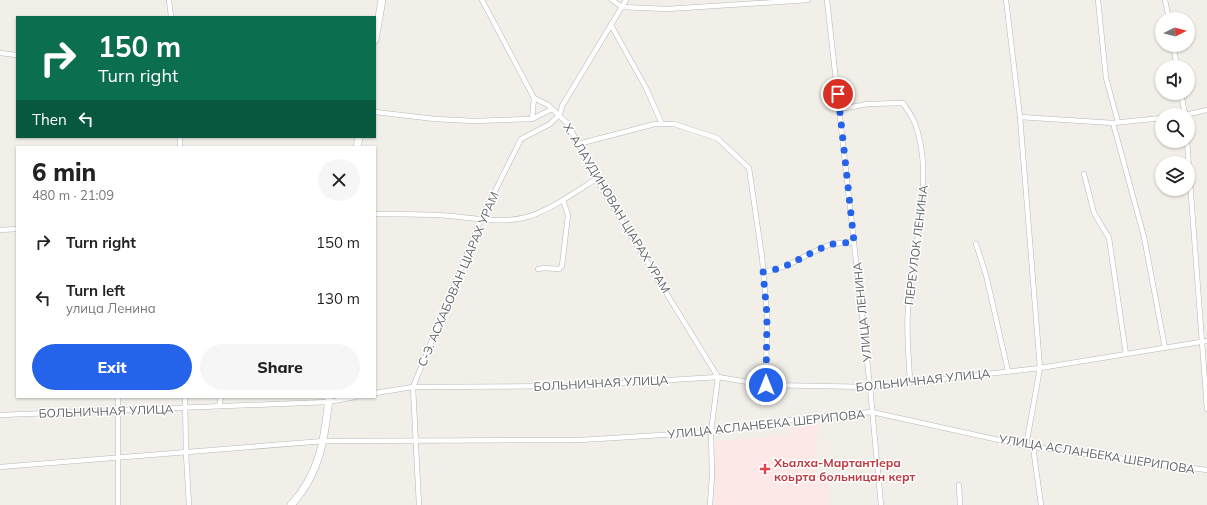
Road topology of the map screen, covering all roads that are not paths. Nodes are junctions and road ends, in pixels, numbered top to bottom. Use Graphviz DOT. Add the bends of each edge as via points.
graph roads {
  1 [pos="169,0"];
  2 [pos="382,0"];
  3 [pos="482,0"];
  4 [pos="612,0"];
  5 [pos="626,0"];
  6 [pos="808,0"];
  7 [pos="827,0"];
  8 [pos="1006,0"];
  9 [pos="1098,0"];
  10 [pos="1166,0"];
  11 [pos="622,7"];
  12 [pos="1168,12"];
  13 [pos="170,16"];
  14 [pos="611,25"];
  15 [pos="376,34"];
  16 [pos="0,53"];
  17 [pos="16,55"];
  18 [pos="534,98"];
  19 [pos="552,109"];
  20 [pos="840,109"];
  21 [pos="1207,110"];
  22 [pos="376,112"];
  23 [pos="1195,113"];
  24 [pos="560,114"];
  25 [pos="1020,117"];
  26 [pos="532,119"];
  27 [pos="1155,119"];
  28 [pos="1116,123"];
  29 [pos="662,124"];
  30 [pos="578,144"];
  31 [pos="1188,148"];
  32 [pos="1084,174"];
  33 [pos="596,179"];
  34 [pos="563,200"];
  35 [pos="376,214"];
  36 [pos="481,219"];
  37 [pos="16,228"];
  38 [pos="0,230"];
  39 [pos="854,242"];
  40 [pos="976,244"];
  41 [pos="538,269"];
  42 [pos="763,272"];
  43 [pos="1205,341"];
  44 [pos="1165,348"];
  45 [pos="1126,354"];
  46 [pos="1040,368"];
  47 [pos="1206,369"];
  48 [pos="1008,371"];
  49 [pos="718,377"];
  50 [pos="910,382"];
  51 [pos="766,385"];
  52 [pos="413,387"];
  53 [pos="870,387"];
  54 [pos="376,393"];
  55 [pos="118,398"];
  56 [pos="185,398"];
  57 [pos="220,398"];
  58 [pos="342,398"];
  59 [pos="329,399"];
  60 [pos="219,406"];
  61 [pos="185,408"];
  62 [pos="1207,409"];
  63 [pos="118,410"];
  64 [pos="872,412"];
  65 [pos="0,415"];
  66 [pos="711,432"];
  67 [pos="415,440"];
  68 [pos="324,441"];
  69 [pos="1026,446"];
  70 [pos="1033,446"];
  71 [pos="186,453"];
  72 [pos="119,458"];
  73 [pos="0,467"];
  74 [pos="1207,470"];
  75 [pos="959,485"];
  76 [pos="118,505"];
  77 [pos="189,505"];
  78 [pos="291,505"];
  79 [pos="419,505"];
  80 [pos="710,505"];
  81 [pos="881,505"];
  82 [pos="960,505"];
  83 [pos="1041,505"];
  1 -- 13 [label="street"];
  2 -- 15 [label="main road"];
  3 -- 18 [label="street"];
  4 -- 11 [label="street"];
  5 -- 11 [label="street, С-Э. АСХАБОВАН ЦIАРАХ УРАМ"];
  6 -- 11 [label="street" via="667,10"];
  7 -- 20 [label="street, УЛИЦА ЛЕНИНА"];
  8 -- 25 [label="street"];
  9 -- 28 [label="street" via="1106,78"];
  10 -- 12 [label="street"];
  11 -- 14 [label="street, С-Э. АСХАБОВАН ЦIАРАХ УРАМ"];
  14 -- 24 [label="street, С-Э. АСХАБОВАН ЦIАРАХ УРАМ" via="562,106"];
  14 -- 29 [label="street" via="646,88"];
  16 -- 17 [label="street"];
  18 -- 19 [label="street, Х. АЛАУДИНОВАН ЦIАРАХ УРАМ"];
  18 -- 26 [label="street"];
  19 -- 24 [label="street, Х. АЛАУДИНОВАН ЦIАРАХ УРАМ"];
  19 -- 26 [label="street"];
  20 -- 39 [label="street, УЛИЦА ЛЕНИНА"];
  20 -- 50 [label="street, ПЕРЕУЛОК ЛЕНИНА" via="868,104 902,103 913,119 919,142 923,172 922,207 908,310"];
  21 -- 23 [label="street"];
  22 -- 26 [label="street" via="474,121"];
  24 -- 30 [label="street, Х. АЛАУДИНОВАН ЦIАРАХ УРАМ"];
  24 -- 36 [label="street, С-Э. АСХАБОВАН ЦIАРАХ УРАМ" via="550,124 521,139"];
  25 -- 28 [label="street"];
  25 -- 46 [label="street"];
  27 -- 28 [label="street"];
  28 -- 44 [label="street" via="1144,237"];
  29 -- 30 [label="street"];
  29 -- 42 [label="street" via="674,124 717,138 749,168"];
  30 -- 33 [label="street, Х. АЛАУДИНОВАН ЦIАРАХ УРАМ"];
  31 -- 43 [label="street"];
  32 -- 45 [label="street" via="1094,213 1109,238"];
  33 -- 34 [label="street"];
  33 -- 49 [label="street, Х. АЛАУДИНОВАН ЦIАРАХ УРАМ"];
  34 -- 36 [label="street" via="528,217 512,220"];
  34 -- 41 [label="street" via="568,214 562,266 559,269"];
  35 -- 36 [label="street"];
  36 -- 52 [label="street, С-Э. АСХАБОВАН ЦIАРАХ УРАМ"];
  37 -- 38 [label="street"];
  39 -- 42 [label="street" via="830,245 794,264"];
  39 -- 53 [label="street, УЛИЦА ЛЕНИНА"];
  40 -- 48 [label="street" via="986,275"];
  42 -- 51 [label="street" via="767,315"];
  43 -- 44 [label="street, БОЛЬНИЧНАЯ УЛИЦА"];
  43 -- 47 [label="street"];
  44 -- 45 [label="street, БОЛЬНИЧНАЯ УЛИЦА"];
  45 -- 46 [label="street, БОЛЬНИЧНАЯ УЛИЦА"];
  46 -- 48 [label="street, БОЛЬНИЧНАЯ УЛИЦА"];
  46 -- 69 [label="street"];
  47 -- 62 [label="street"];
  48 -- 50 [label="street, БОЛЬНИЧНАЯ УЛИЦА"];
  49 -- 51 [label="street, БОЛЬНИЧНАЯ УЛИЦА"];
  49 -- 52 [label="street, БОЛЬНИЧНАЯ УЛИЦА" via="574,386"];
  49 -- 66 [label="street"];
  50 -- 53 [label="street, БОЛЬНИЧНАЯ УЛИЦА"];
  51 -- 53 [label="street, БОЛЬНИЧНАЯ УЛИЦА"];
  52 -- 54 [label="street, БОЛЬНИЧНАЯ УЛИЦА"];
  52 -- 67 [label="street, С-Э. АСХАБОВАН ЦIАРАХ УРАМ"];
  53 -- 64 [label="street, УЛИЦА ЛЕНИНА"];
  55 -- 63 [label="street"];
  56 -- 61 [label="street"];
  57 -- 60 [label="street"];
  58 -- 59 [label="street, БОЛЬНИЧНАЯ УЛИЦА"];
  59 -- 60 [label="street, БОЛЬНИЧНАЯ УЛИЦА"];
  59 -- 68 [label="main road"];
  60 -- 61 [label="street, БОЛЬНИЧНАЯ УЛИЦА"];
  61 -- 63 [label="street, БОЛЬНИЧНАЯ УЛИЦА"];
  61 -- 71 [label="street"];
  63 -- 65 [label="street, БОЛЬНИЧНАЯ УЛИЦА"];
  63 -- 72 [label="street"];
  64 -- 66 [label="street, УЛИЦА АСЛАНБЕКА ШЕРИПОВА" via="797,419"];
  64 -- 69 [label="street, УЛИЦА АСЛАНБЕКА ШЕРИПОВА"];
  64 -- 81 [label="street, УЛИЦА ЛЕНИНА"];
  66 -- 67 [label="street, УЛИЦА АСЛАНБЕКА ШЕРИПОВА" via="580,440"];
  66 -- 80 [label="street"];
  67 -- 68 [label="street, УЛИЦА АСЛАНБЕКА ШЕРИПОВА"];
  67 -- 79 [label="street, С-Э. АСХАБОВАН ЦIАРАХ УРАМ"];
  68 -- 71 [label="street, УЛИЦА АСЛАНБЕКА ШЕРИПОВА"];
  68 -- 78 [label="main road" via="313,475"];
  69 -- 70 [label="street, УЛИЦА АСЛАНБЕКА ШЕРИПОВА"];
  70 -- 74 [label="street, УЛИЦА АСЛАНБЕКА ШЕРИПОВА"];
  70 -- 83 [label="street"];
  71 -- 72 [label="street, УЛИЦА АСЛАНБЕКА ШЕРИПОВА"];
  71 -- 77 [label="street"];
  72 -- 73 [label="street, УЛИЦА АСЛАНБЕКА ШЕРИПОВА"];
  72 -- 76 [label="street"];
  75 -- 82 [label="street"];
}
